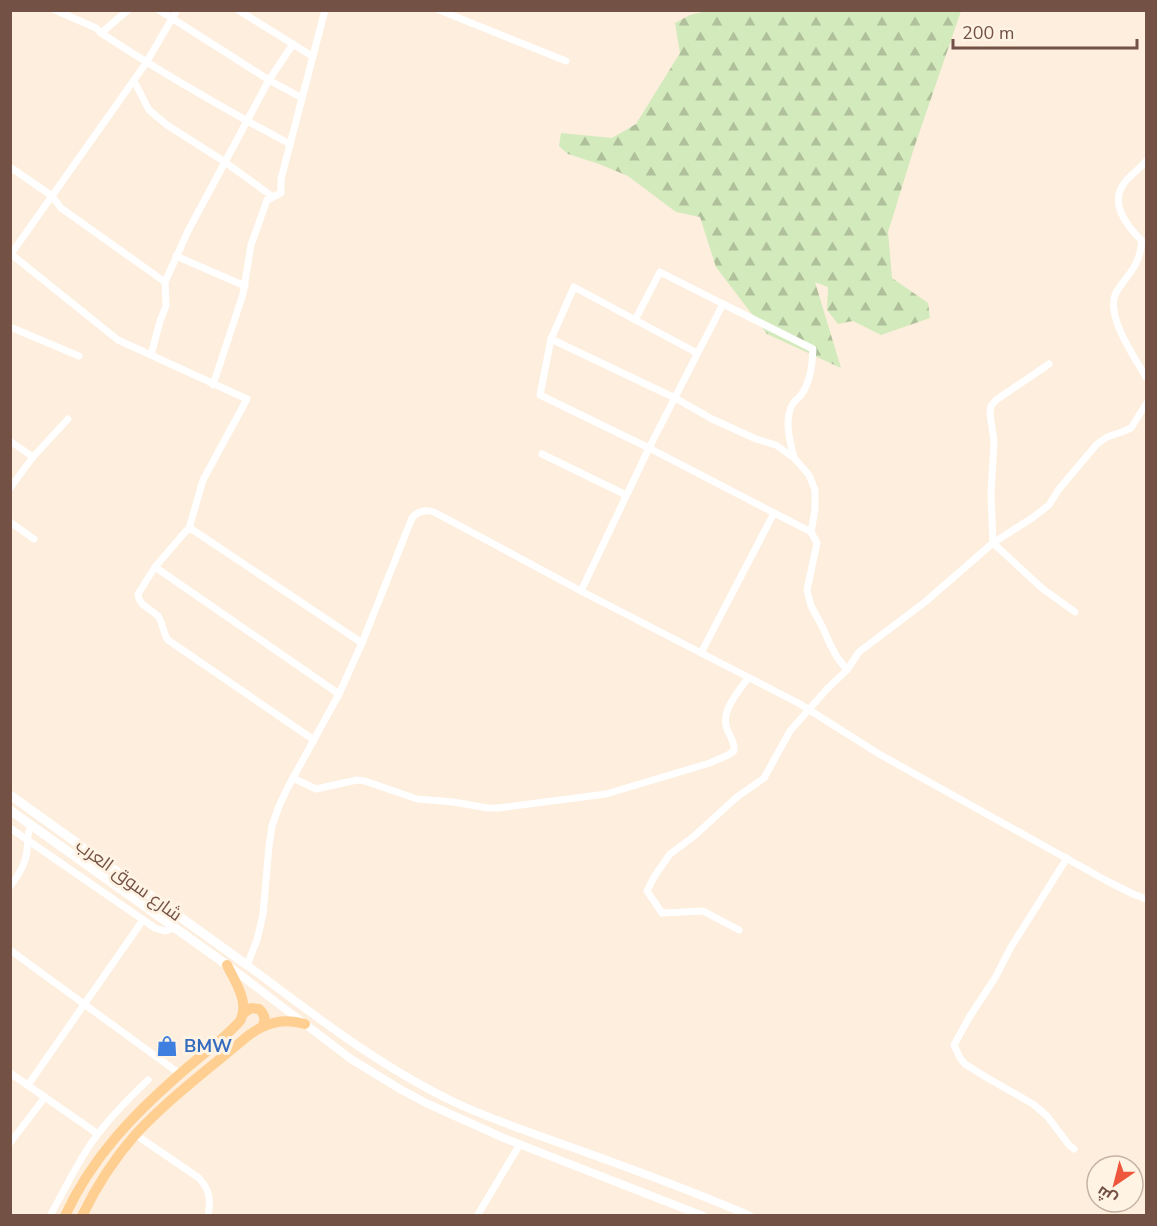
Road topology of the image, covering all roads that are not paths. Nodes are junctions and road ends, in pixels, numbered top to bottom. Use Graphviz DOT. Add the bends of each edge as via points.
graph roads {
  1 [pos="54,10"];
  2 [pos="128,10"];
  3 [pos="159,10"];
  4 [pos="177,10"];
  5 [pos="238,10"];
  6 [pos="439,10"];
  7 [pos="324,11"];
  8 [pos="172,20"];
  9 [pos="101,33"];
  10 [pos="293,44"];
  11 [pos="312,56"];
  12 [pos="566,61"];
  13 [pos="146,63"];
  14 [pos="269,80"];
  15 [pos="134,81"];
  16 [pos="302,99"];
  17 [pos="247,121"];
  18 [pos="291,144"];
  19 [pos="1146,161"];
  20 [pos="225,162"];
  21 [pos="10,167"];
  22 [pos="52,196"];
  23 [pos="273,196"];
  24 [pos="11,255"];
  25 [pos="176,256"];
  26 [pos="165,282"];
  27 [pos="245,286"];
  28 [pos="723,304"];
  29 [pos="635,320"];
  30 [pos="10,327"];
  31 [pos="551,339"];
  32 [pos="697,353"];
  33 [pos="151,355"];
  34 [pos="79,356"];
  35 [pos="1049,364"];
  36 [pos="1146,377"];
  37 [pos="213,385"];
  38 [pos="675,398"];
  39 [pos="1146,404"];
  40 [pos="68,420"];
  41 [pos="10,441"];
  42 [pos="650,448"];
  43 [pos="542,454"];
  44 [pos="33,457"];
  45 [pos="794,458"];
  46 [pos="10,488"];
  47 [pos="626,495"];
  48 [pos="774,513"];
  49 [pos="10,522"];
  50 [pos="189,529"];
  51 [pos="811,532"];
  52 [pos="34,539"];
  53 [pos="993,543"];
  54 [pos="155,567"];
  55 [pos="581,591"];
  56 [pos="1075,612"];
  57 [pos="362,643"];
  58 [pos="701,652"];
  59 [pos="847,670"];
  60 [pos="748,678"];
  61 [pos="339,694"];
  62 [pos="810,710"];
  63 [pos="314,740"];
  64 [pos="293,778"];
  65 [pos="10,795"];
  66 [pos="10,810"];
  67 [pos="31,825"];
  68 [pos="10,828"];
  69 [pos="28,840"];
  70 [pos="1067,858"];
  71 [pos="10,886"];
  72 [pos="1146,899"];
  73 [pos="143,920"];
  74 [pos="174,928"];
  75 [pos="739,930"];
  76 [pos="10,950"];
  77 [pos="227,965"];
  78 [pos="247,965"];
  79 [pos="85,1004"];
  80 [pos="244,1013"];
  81 [pos="305,1023"];
  82 [pos="262,1027"];
  83 [pos="10,1073"];
  84 [pos="180,1074"];
  85 [pos="148,1080"];
  86 [pos="28,1085"];
  87 [pos="45,1097"];
  88 [pos="98,1134"];
  89 [pos="136,1135"];
  90 [pos="10,1143"];
  91 [pos="520,1144"];
  92 [pos="1074,1149"];
  93 [pos="681,1187"];
  94 [pos="704,1196"];
  95 [pos="672,1203"];
  96 [pos="700,1214"];
  97 [pos="50,1215"];
  98 [pos="65,1215"];
  99 [pos="82,1215"];
  100 [pos="208,1215"];
  101 [pos="477,1215"];
  102 [pos="750,1215"];
  1 -- 9 [label="street"];
  2 -- 9 [label="street"];
  3 -- 8 [label="street"];
  4 -- 8 [label="street"];
  5 -- 10 [label="street"];
  6 -- 12 [label="street"];
  7 -- 11 [label="street"];
  8 -- 13 [label="street"];
  8 -- 14 [label="street"];
  9 -- 13 [label="street"];
  10 -- 11 [label="street"];
  10 -- 14 [label="street"];
  11 -- 16 [label="street"];
  13 -- 15 [label="street"];
  13 -- 17 [label="street"];
  14 -- 16 [label="street"];
  14 -- 17 [label="street"];
  15 -- 20 [label="street" via="149,110"];
  15 -- 22 [label="street"];
  16 -- 18 [label="street"];
  17 -- 18 [label="street"];
  17 -- 20 [label="street"];
  18 -- 23 [label="street" via="281,193"];
  19 -- 36 [label="street" via="1120,192 1122,217 1142,241 1138,262 1116,293 1113,305 1122,338"];
  20 -- 23 [label="street"];
  20 -- 25 [label="street"];
  21 -- 22 [label="street"];
  22 -- 24 [label="street"];
  22 -- 26 [label="street" via="61,208"];
  23 -- 27 [label="street" via="267,200 251,245"];
  24 -- 33 [label="street" via="118,340"];
  25 -- 26 [label="street"];
  25 -- 27 [label="street"];
  26 -- 33 [label="street" via="166,306"];
  27 -- 37 [label="street"];
  28 -- 29 [label="street" via="660,272"];
  28 -- 32 [label="street"];
  28 -- 45 [label="street" via="813,349 808,382 792,404 789,416"];
  29 -- 31 [label="street" via="574,287"];
  29 -- 32 [label="street"];
  30 -- 34 [label="street"];
  31 -- 38 [label="street"];
  31 -- 42 [label="street" via="540,395"];
  32 -- 38 [label="street"];
  33 -- 37 [label="street"];
  35 -- 53 [label="street" via="990,408 994,441"];
  37 -- 50 [label="street" via="247,399 202,480"];
  38 -- 42 [label="street"];
  38 -- 45 [label="street" via="729,427 776,445"];
  39 -- 53 [label="street" via="1131,428 1097,444 1049,505"];
  40 -- 44 [label="street"];
  41 -- 44 [label="street"];
  42 -- 47 [label="street"];
  42 -- 48 [label="street"];
  43 -- 47 [label="street"];
  44 -- 46 [label="street"];
  45 -- 51 [label="street" via="809,475 815,490"];
  47 -- 55 [label="street"];
  48 -- 51 [label="street"];
  48 -- 58 [label="street"];
  49 -- 52 [label="street"];
  50 -- 54 [label="street"];
  50 -- 57 [label="street"];
  51 -- 59 [label="street" via="817,543 807,590 811,606"];
  53 -- 56 [label="street" via="1043,589"];
  53 -- 59 [label="street" via="860,652"];
  54 -- 61 [label="street"];
  54 -- 63 [label="street" via="138,598 158,616 168,640"];
  55 -- 57 [label="street" via="426,510 414,515 410,522"];
  55 -- 58 [label="street"];
  57 -- 61 [label="street"];
  58 -- 60 [label="street"];
  59 -- 62 [label="street"];
  60 -- 62 [label="street"];
  60 -- 64 [label="street" via="726,714 734,751 710,763 606,794 488,808 417,799 365,781 316,789"];
  61 -- 63 [label="street"];
  62 -- 70 [label="street" via="879,754"];
  62 -- 75 [label="street" via="790,731 764,778 670,854 647,891 662,913 703,911"];
  63 -- 64 [label="street"];
  64 -- 78 [label="street" via="272,826 263,914"];
  65 -- 78 [label="main road, شارع سوق العرب"];
  66 -- 67 [label="main road"];
  67 -- 69 [label="street"];
  67 -- 74 [label="main road"];
  68 -- 69 [label="street"];
  69 -- 71 [label="street" via="24,865"];
  69 -- 73 [label="street"];
  70 -- 72 [label="street"];
  70 -- 92 [label="street" via="954,1045 965,1064 1047,1116"];
  73 -- 74 [label="street" via="161,931"];
  73 -- 79 [label="street"];
  74 -- 77 [label="main road"];
  76 -- 79 [label="street"];
  77 -- 80 [label="main road" via="243,999"];
  77 -- 81 [label="street"];
  78 -- 93 [label="street" via="352,1042 429,1090 484,1115"];
  79 -- 84 [label="street"];
  79 -- 86 [label="street"];
  80 -- 82 [label="main road" via="251,1008 259,1009 264,1016"];
  80 -- 84 [label="main road" via="237,1024"];
  81 -- 82 [label="main road" via="291,1020"];
  81 -- 91 [label="street" via="351,1059 400,1089"];
  82 -- 89 [label="main road" via="174,1098"];
  83 -- 86 [label="street"];
  84 -- 98 [label="main road" via="115,1137 90,1170"];
  85 -- 88 [label="street"];
  86 -- 87 [label="street"];
  87 -- 88 [label="street"];
  87 -- 90 [label="street"];
  88 -- 97 [label="street"];
  89 -- 99 [label="main road" via="101,1181"];
  89 -- 100 [label="street" via="204,1183 210,1196"];
  91 -- 95 [label="street"];
  91 -- 101 [label="street"];
  93 -- 94 [label="street"];
  93 -- 95 [label="street" via="680,1198"];
  94 -- 96 [label="street" via="696,1207"];
  94 -- 102 [label="street"];
  95 -- 96 [label="street"];
}
